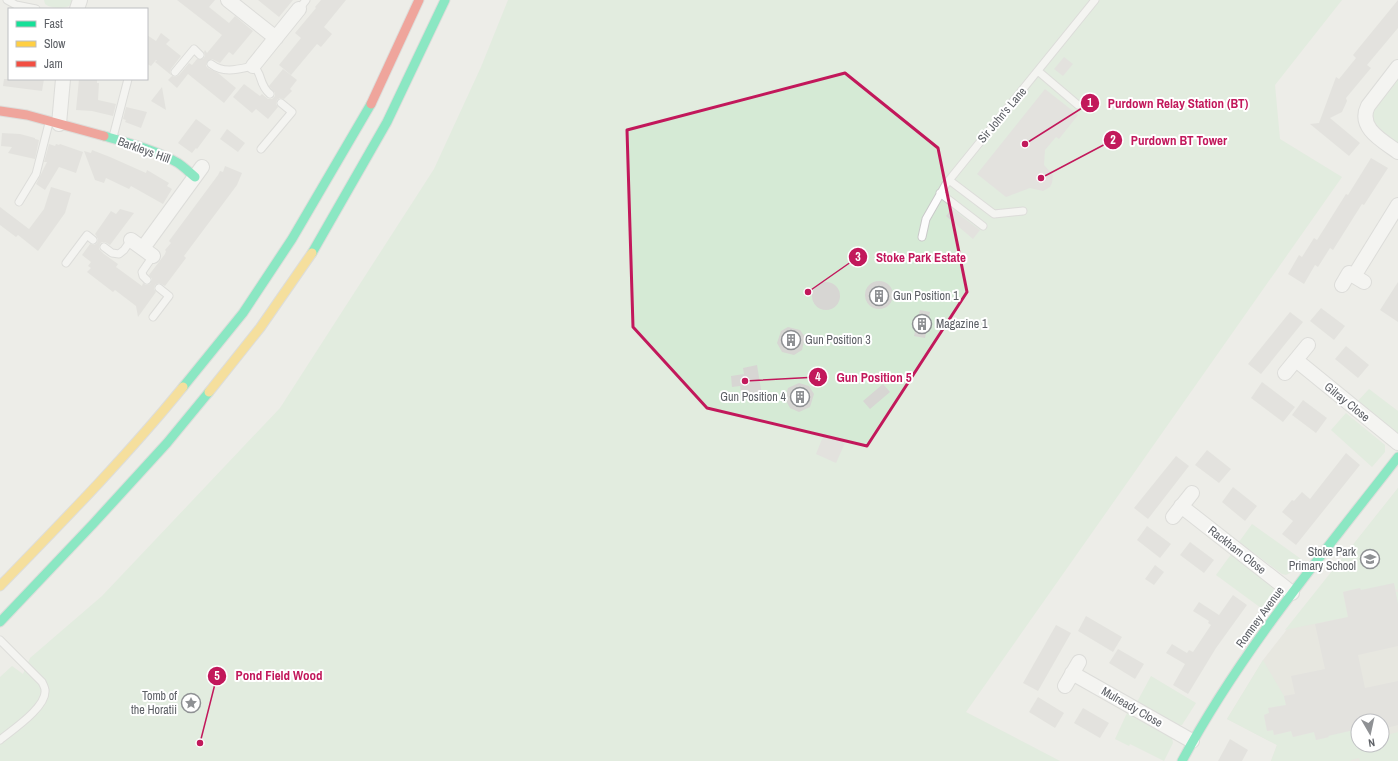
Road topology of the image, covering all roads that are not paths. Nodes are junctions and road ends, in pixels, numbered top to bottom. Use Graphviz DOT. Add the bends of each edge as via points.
graph roads {
  1 [pos="7,0"];
  2 [pos="228,0"];
  3 [pos="419,0"];
  4 [pos="445,0"];
  5 [pos="1095,0"];
  6 [pos="302,4"];
  7 [pos="31,8"];
  8 [pos="276,38"];
  9 [pos="200,55"];
  10 [pos="211,64"];
  11 [pos="253,66"];
  12 [pos="1398,67"];
  13 [pos="1038,71"];
  14 [pos="175,72"];
  15 [pos="63,80"];
  16 [pos="128,80"];
  17 [pos="270,94"];
  18 [pos="281,103"];
  19 [pos="1078,105"];
  20 [pos="0,111"];
  21 [pos="54,122"];
  22 [pos="112,139"];
  23 [pos="261,149"];
  24 [pos="1398,152"];
  25 [pos="198,172"];
  26 [pos="949,180"];
  27 [pos="940,193"];
  28 [pos="19,202"];
  29 [pos="1398,205"];
  30 [pos="1023,211"];
  31 [pos="983,226"];
  32 [pos="922,237"];
  33 [pos="94,240"];
  34 [pos="104,247"];
  35 [pos="142,248"];
  36 [pos="66,262"];
  37 [pos="148,280"];
  38 [pos="1342,285"];
  39 [pos="159,288"];
  40 [pos="153,317"];
  41 [pos="1308,345"];
  42 [pos="1296,360"];
  43 [pos="1285,373"];
  44 [pos="1398,443"];
  45 [pos="1398,457"];
  46 [pos="1192,493"];
  47 [pos="0,586"];
  48 [pos="1292,593"];
  49 [pos="0,622"];
  50 [pos="0,640"];
  51 [pos="1065,686"];
  52 [pos="0,740"];
  53 [pos="1192,741"];
  54 [pos="1182,761"];
  1 -- 7 [label="lane"];
  2 -- 8 [label="street"];
  3 -- 47 [label="main road" via="369,108 292,240 243,314 151,426"];
  4 -- 49 [label="main road" via="387,122 314,250 260,328 167,443"];
  5 -- 13 [label="lane, Sir John's Lane"];
  6 -- 8 [label="street"];
  8 -- 11 [label="street"];
  9 -- 14 [label="lane" via="194,50"];
  10 -- 11 [label="lane" via="230,70"];
  11 -- 17 [label="lane" via="258,69 264,88"];
  12 -- 24 [label="street" via="1368,106 1365,114 1371,132"];
  13 -- 19 [label="lane"];
  13 -- 26 [label="lane, Sir John's Lane"];
  15 -- 21 [label="street"];
  16 -- 22 [label="lane, Barkleys Hill"];
  18 -- 23 [label="lane" via="292,112"];
  20 -- 21 [label="main road, Barkleys Hill" via="25,114"];
  21 -- 22 [label="main road, Barkleys Hill"];
  21 -- 28 [label="lane" via="36,174"];
  22 -- 25 [label="main road, Barkleys Hill"];
  25 -- 35 [label="street, Barkleys Hill"];
  26 -- 27 [label="lane, Sir John's Lane"];
  26 -- 30 [label="lane" via="994,214"];
  27 -- 31 [label="lane"];
  27 -- 32 [label="lane, Sir John's Lane" via="926,219"];
  29 -- 38 [label="street" via="1359,279 1349,273"];
  33 -- 36 [label="lane" via="87,235"];
  34 -- 35 [label="lane, Barkleys Hill" via="112,253 119,254 124,250"];
  35 -- 37 [label="lane, Barkleys Hill" via="142,272"];
  39 -- 40 [label="lane" via="169,296"];
  41 -- 42 [label="street"];
  42 -- 43 [label="street"];
  42 -- 44 [label="street, Gilray Close"];
  45 -- 48 [label="main road, Romney Avenue"];
  46 -- 48 [label="street, Rackham Close" via="1177,511"];
  48 -- 53 [label="main road, Romney Avenue" via="1236,670"];
  50 -- 52 [label="lane" via="42,682 45,691 34,712"];
  51 -- 53 [label="street, Mulready Close" via="1075,667"];
  53 -- 54 [label="main road, Romney Avenue"];
}
